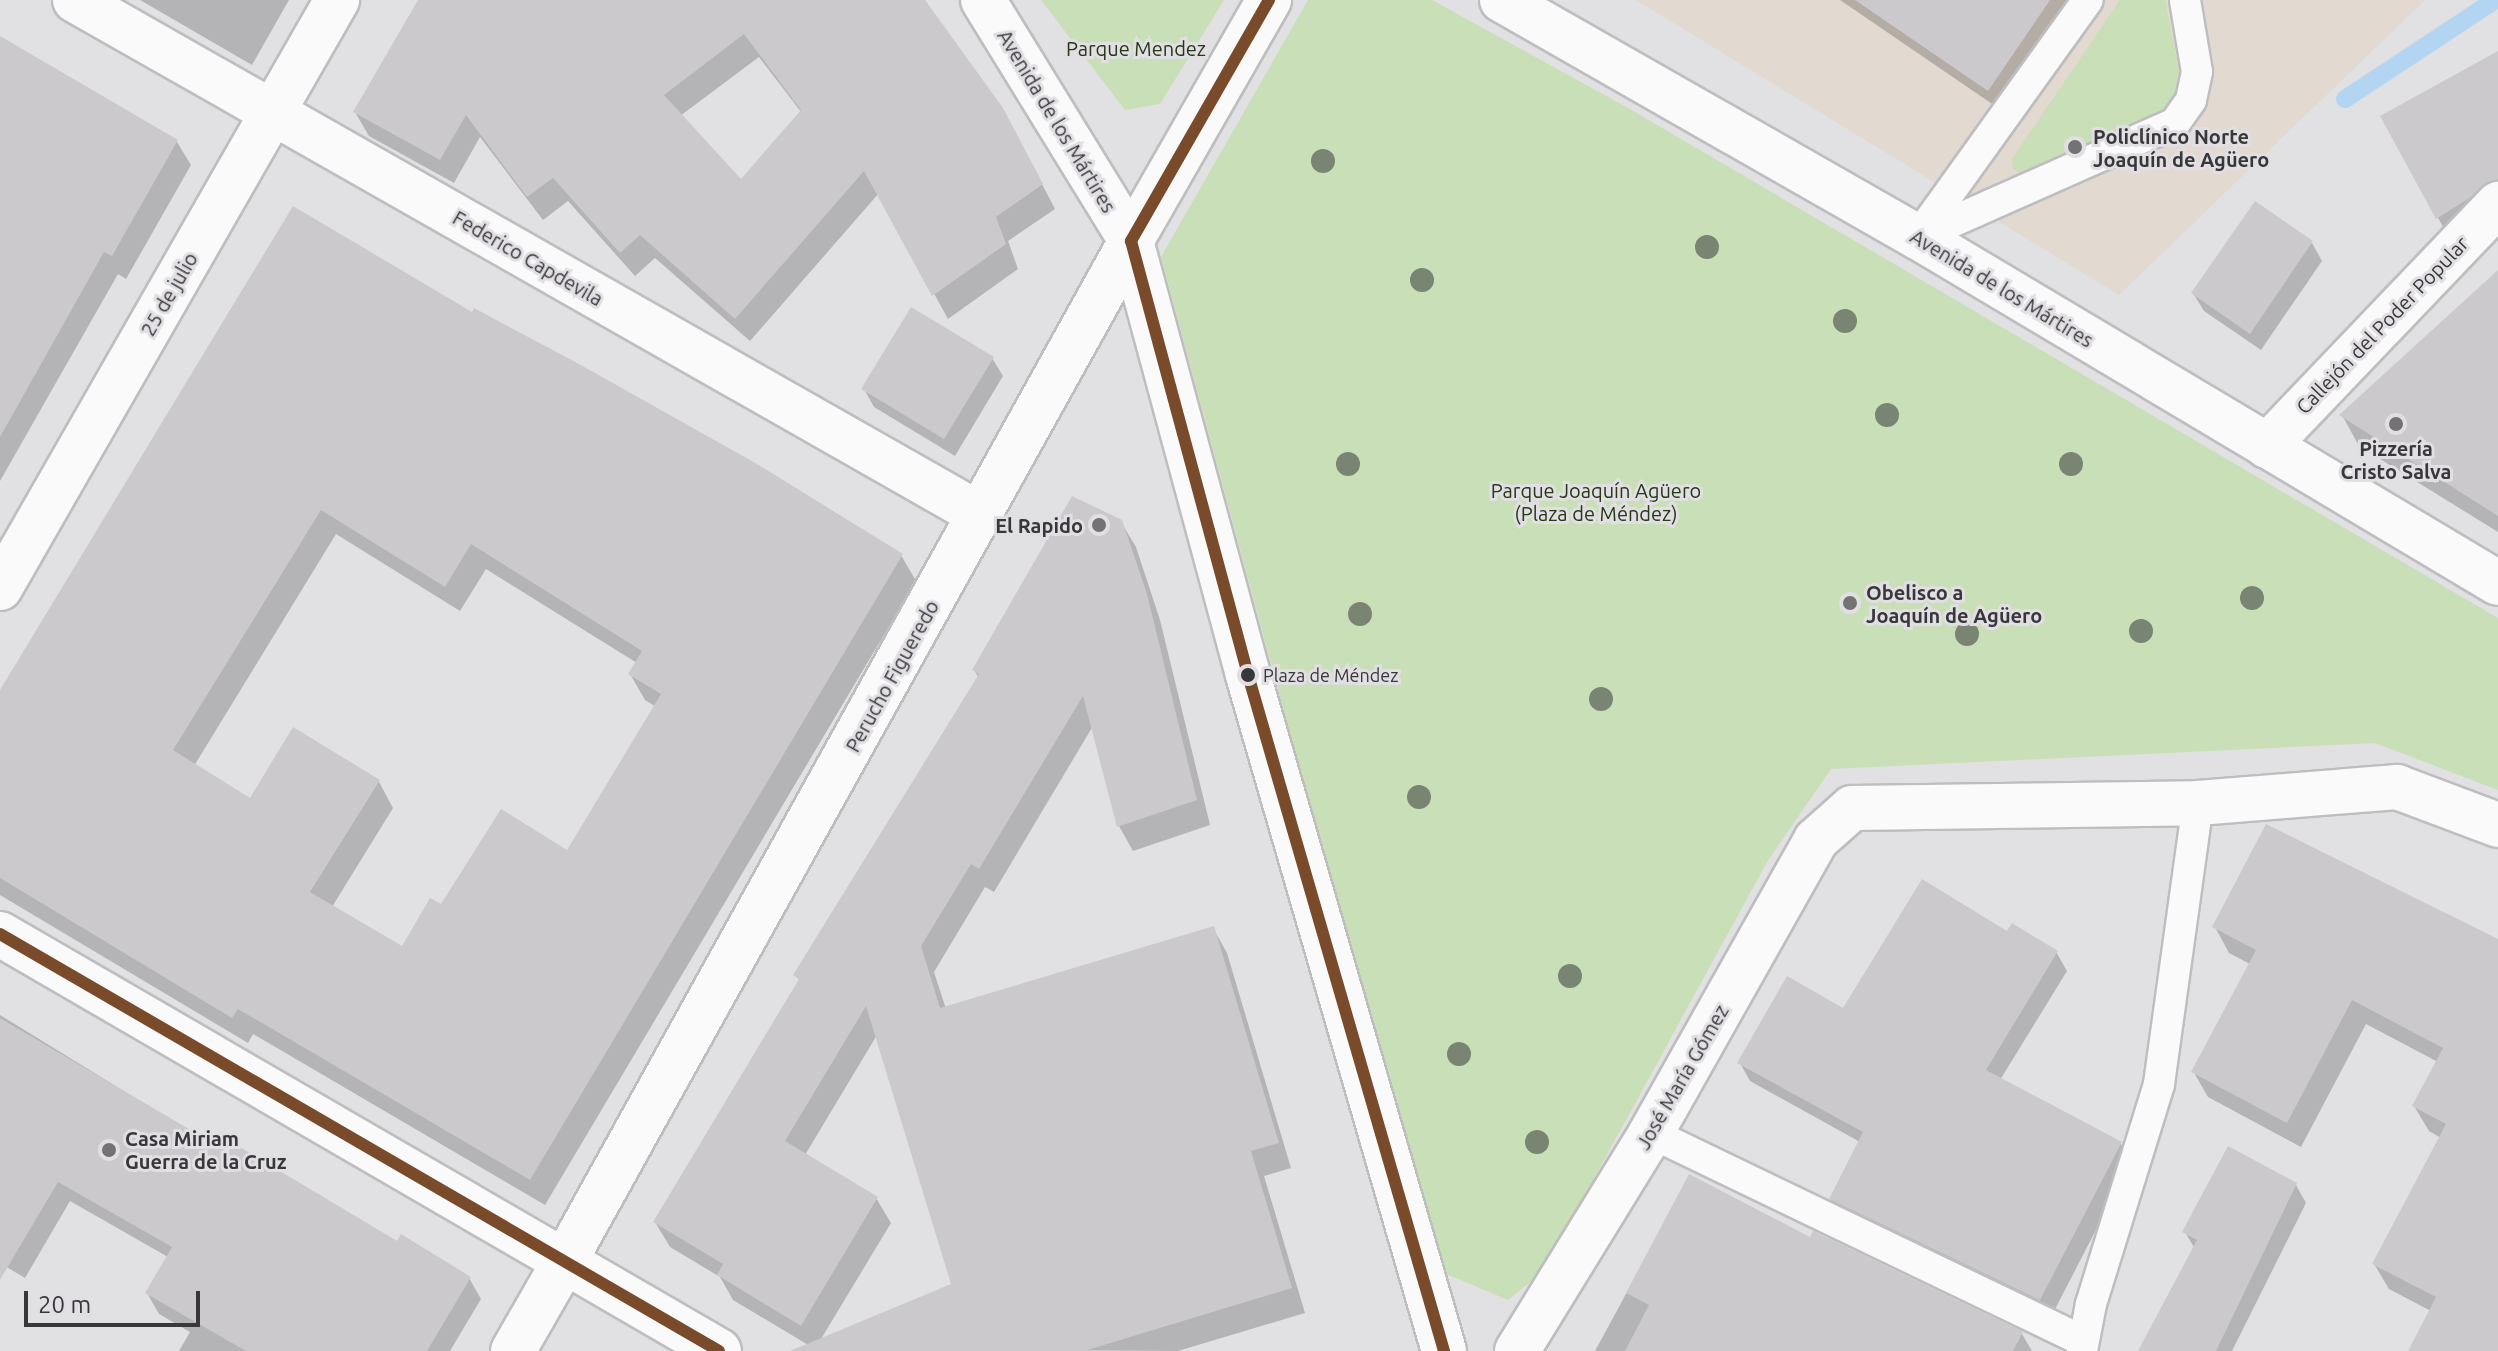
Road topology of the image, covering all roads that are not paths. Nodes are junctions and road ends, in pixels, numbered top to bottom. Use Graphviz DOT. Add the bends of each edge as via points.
graph roads {
  1 [pos="75,0"];
  2 [pos="337,0"];
  3 [pos="983,0"];
  4 [pos="1269,0"];
  5 [pos="1502,0"];
  6 [pos="2088,0"];
  7 [pos="2185,0"];
  8 [pos="273,112"];
  9 [pos="2498,204"];
  10 [pos="1918,237"];
  11 [pos="1131,241"];
  12 [pos="2267,446"];
  13 [pos="981,515"];
  14 [pos="2498,583"];
  15 [pos="0,588"];
  16 [pos="2198,803"];
  17 [pos="2498,825"];
  18 [pos="0,934"];
  19 [pos="1651,1133"];
  20 [pos="563,1264"];
  21 [pos="2082,1346"];
  22 [pos="513,1351"];
  23 [pos="719,1351"];
  24 [pos="1444,1351"];
  25 [pos="1517,1351"];
  1 -- 8 [label="street, Federico Capdevila"];
  2 -- 8 [label="street, 25 de julio"];
  3 -- 11 [label="street, Avenida de los Mártires"];
  4 -- 11 [label="street, Perucho Figueredo"];
  5 -- 10 [label="street, Avenida de los Mártires"];
  6 -- 10 [label="lane"];
  7 -- 10 [label="lane" via="2197,72 2191,100 2175,123"];
  8 -- 13 [label="street, Federico Capdevila"];
  8 -- 15 [label="street, 25 de julio"];
  9 -- 12 [label="street, Callejón del Poder Popular"];
  10 -- 12 [label="street, Avenida de los Mártires"];
  11 -- 13 [label="street, Perucho Figueredo"];
  11 -- 24 [label="street, Avenida de los Mártires" via="1248,675"];
  12 -- 14 [label="street, Avenida de los Mártires"];
  13 -- 20 [label="street, Perucho Figueredo"];
  16 -- 17 [label="street" via="2397,787"];
  16 -- 19 [label="street, José María Gómez" via="1852,808 1816,840"];
  16 -- 21 [label="lane" via="2159,1084"];
  18 -- 20 [label="street"];
  19 -- 21 [label="lane"];
  19 -- 25 [label="street, José María Gómez"];
  20 -- 22 [label="street, Perucho Figueredo"];
  20 -- 23 [label="street"];
}
